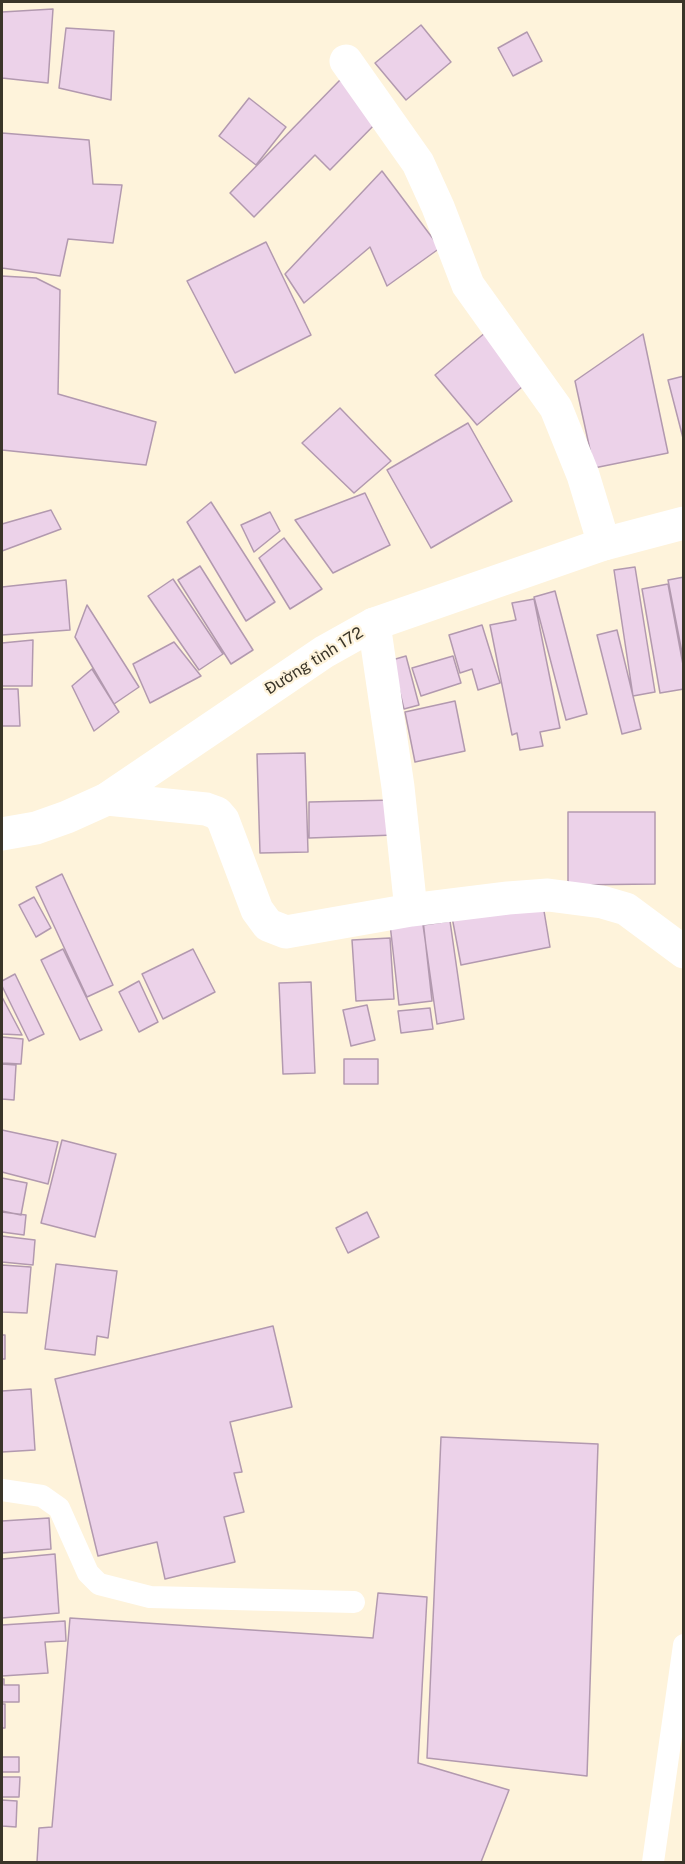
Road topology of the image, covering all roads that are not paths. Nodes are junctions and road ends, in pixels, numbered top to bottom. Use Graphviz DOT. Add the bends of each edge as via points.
graph roads {
  1 [pos="346,61"];
  2 [pos="684,523"];
  3 [pos="604,544"];
  4 [pos="374,624"];
  5 [pos="107,800"];
  6 [pos="2,834"];
  7 [pos="411,910"];
  8 [pos="684,952"];
  9 [pos="2,1490"];
  10 [pos="354,1602"];
  11 [pos="684,1645"];
  12 [pos="653,1863"];
  1 -- 3 [label="street" via="418,163 468,285 556,408 583,475"];
  2 -- 3 [label="street, Đường tỉnh 172"];
  3 -- 4 [label="street, Đường tỉnh 172"];
  4 -- 5 [label="street, Đường tỉnh 172" via="324,652"];
  4 -- 7 [label="street"];
  5 -- 6 [label="street, Đường tỉnh 172" via="36,828"];
  5 -- 7 [label="street" via="217,813 257,910 268,925 286,932"];
  7 -- 8 [label="street" via="548,895 602,902 626,909"];
  9 -- 10 [label="lane" via="42,1496 59,1508 88,1573 99,1584 150,1597"];
  11 -- 12 [label="lane"];
}
